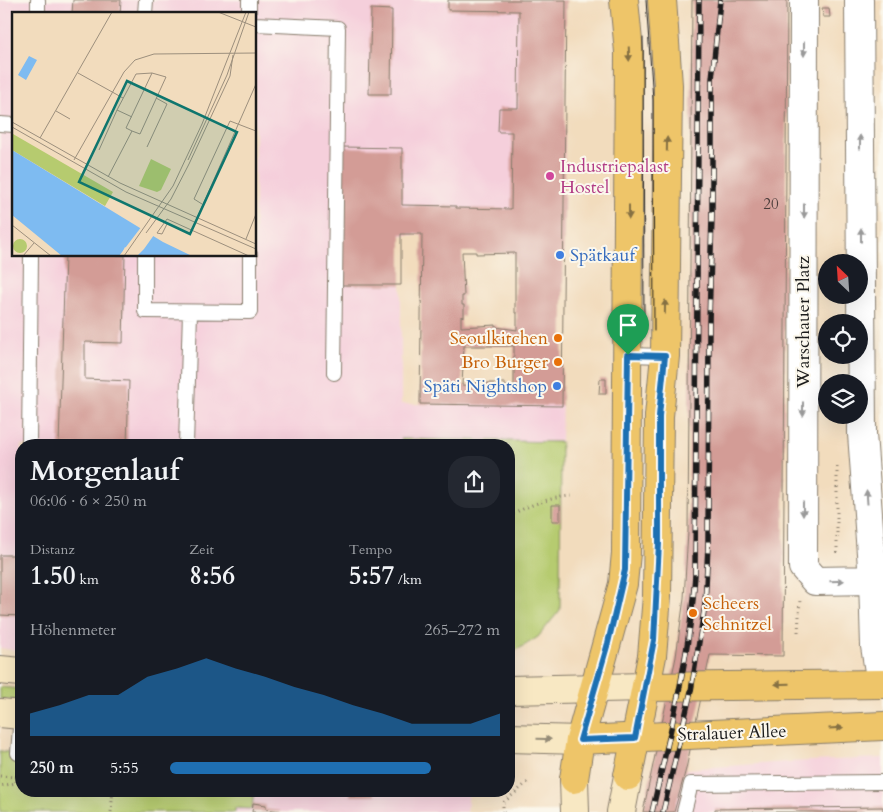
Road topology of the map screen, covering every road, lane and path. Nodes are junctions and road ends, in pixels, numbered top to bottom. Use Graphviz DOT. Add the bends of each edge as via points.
graph roads {
  1 [pos="624,0"];
  2 [pos="662,0"];
  3 [pos="804,0"];
  4 [pos="859,0"];
  5 [pos="256,24"];
  6 [pos="31,256"];
  7 [pos="145,256"];
  8 [pos="250,256"];
  9 [pos="190,312"];
  10 [pos="628,355"];
  11 [pos="665,356"];
  12 [pos="334,373"];
  13 [pos="29,439"];
  14 [pos="186,439"];
  15 [pos="837,464"];
  16 [pos="572,496"];
  17 [pos="515,513"];
  18 [pos="873,580"];
  19 [pos="837,581"];
  20 [pos="0,670"];
  21 [pos="15,671"];
  22 [pos="882,684"];
  23 [pos="596,687"];
  24 [pos="646,687"];
  25 [pos="515,690"];
  26 [pos="0,712"];
  27 [pos="15,714"];
  28 [pos="883,726"];
  29 [pos="515,738"];
  30 [pos="635,738"];
  31 [pos="580,740"];
  32 [pos="0,776"];
  33 [pos="15,777"];
  34 [pos="529,781"];
  35 [pos="883,782"];
  36 [pos="15,783"];
  37 [pos="0,786"];
  38 [pos="515,793"];
  39 [pos="112,797"];
  40 [pos="510,797"];
  41 [pos="111,812"];
  42 [pos="503,812"];
  43 [pos="575,812"];
  44 [pos="621,812"];
  45 [pos="684,812"];
  1 -- 10 [label="main road, one-way" via="629,52"];
  11 -- 2 [label="main road, one-way" via="668,85"];
  3 -- 19 [label="street, Warschauer Platz, one-way" via="803,567 815,582"];
  18 -- 4 [label="street, one-way" via="862,434"];
  5 -- 12 [label="lane" via="338,28"];
  6 -- 13 [label="lane"];
  7 -- 9 [label="lane" via="145,311"];
  8 -- 9 [label="lane" via="250,312"];
  9 -- 14 [label="lane"];
  10 -- 11 [label="lane"];
  10 -- 23 [label="main road" via="626,553 623,584"];
  11 -- 24 [label="main road" via="659,416 658,596"];
  15 -- 19 [label="path"];
  16 -- 17 [label="path" via="540,502"];
  18 -- 19 [label="street, Warschauer Platz"];
  18 -- 22 [label="street" via="875,646"];
  20 -- 21 [label="main road"];
  22 -- 24 [label="main road, one-way"];
  23 -- 24 [label="main road"];
  23 -- 25 [label="main road"];
  23 -- 31 [label="main road"];
  24 -- 30 [label="main road"];
  26 -- 27 [label="main road"];
  30 -- 28 [label="main road, Stralauer Allee, one-way"];
  29 -- 31 [label="main road, one-way"];
  30 -- 31 [label="main road, Stralauer Allee"];
  30 -- 44 [label="main road"];
  31 -- 43 [label="main road" via="574,779"];
  32 -- 33 [label="path"];
  34 -- 38 [label="path"];
  35 -- 45 [label="lane" via="691,784"];
  36 -- 37 [label="path"];
  39 -- 41 [label="path"];
  40 -- 42 [label="path" via="503,803"];
}
